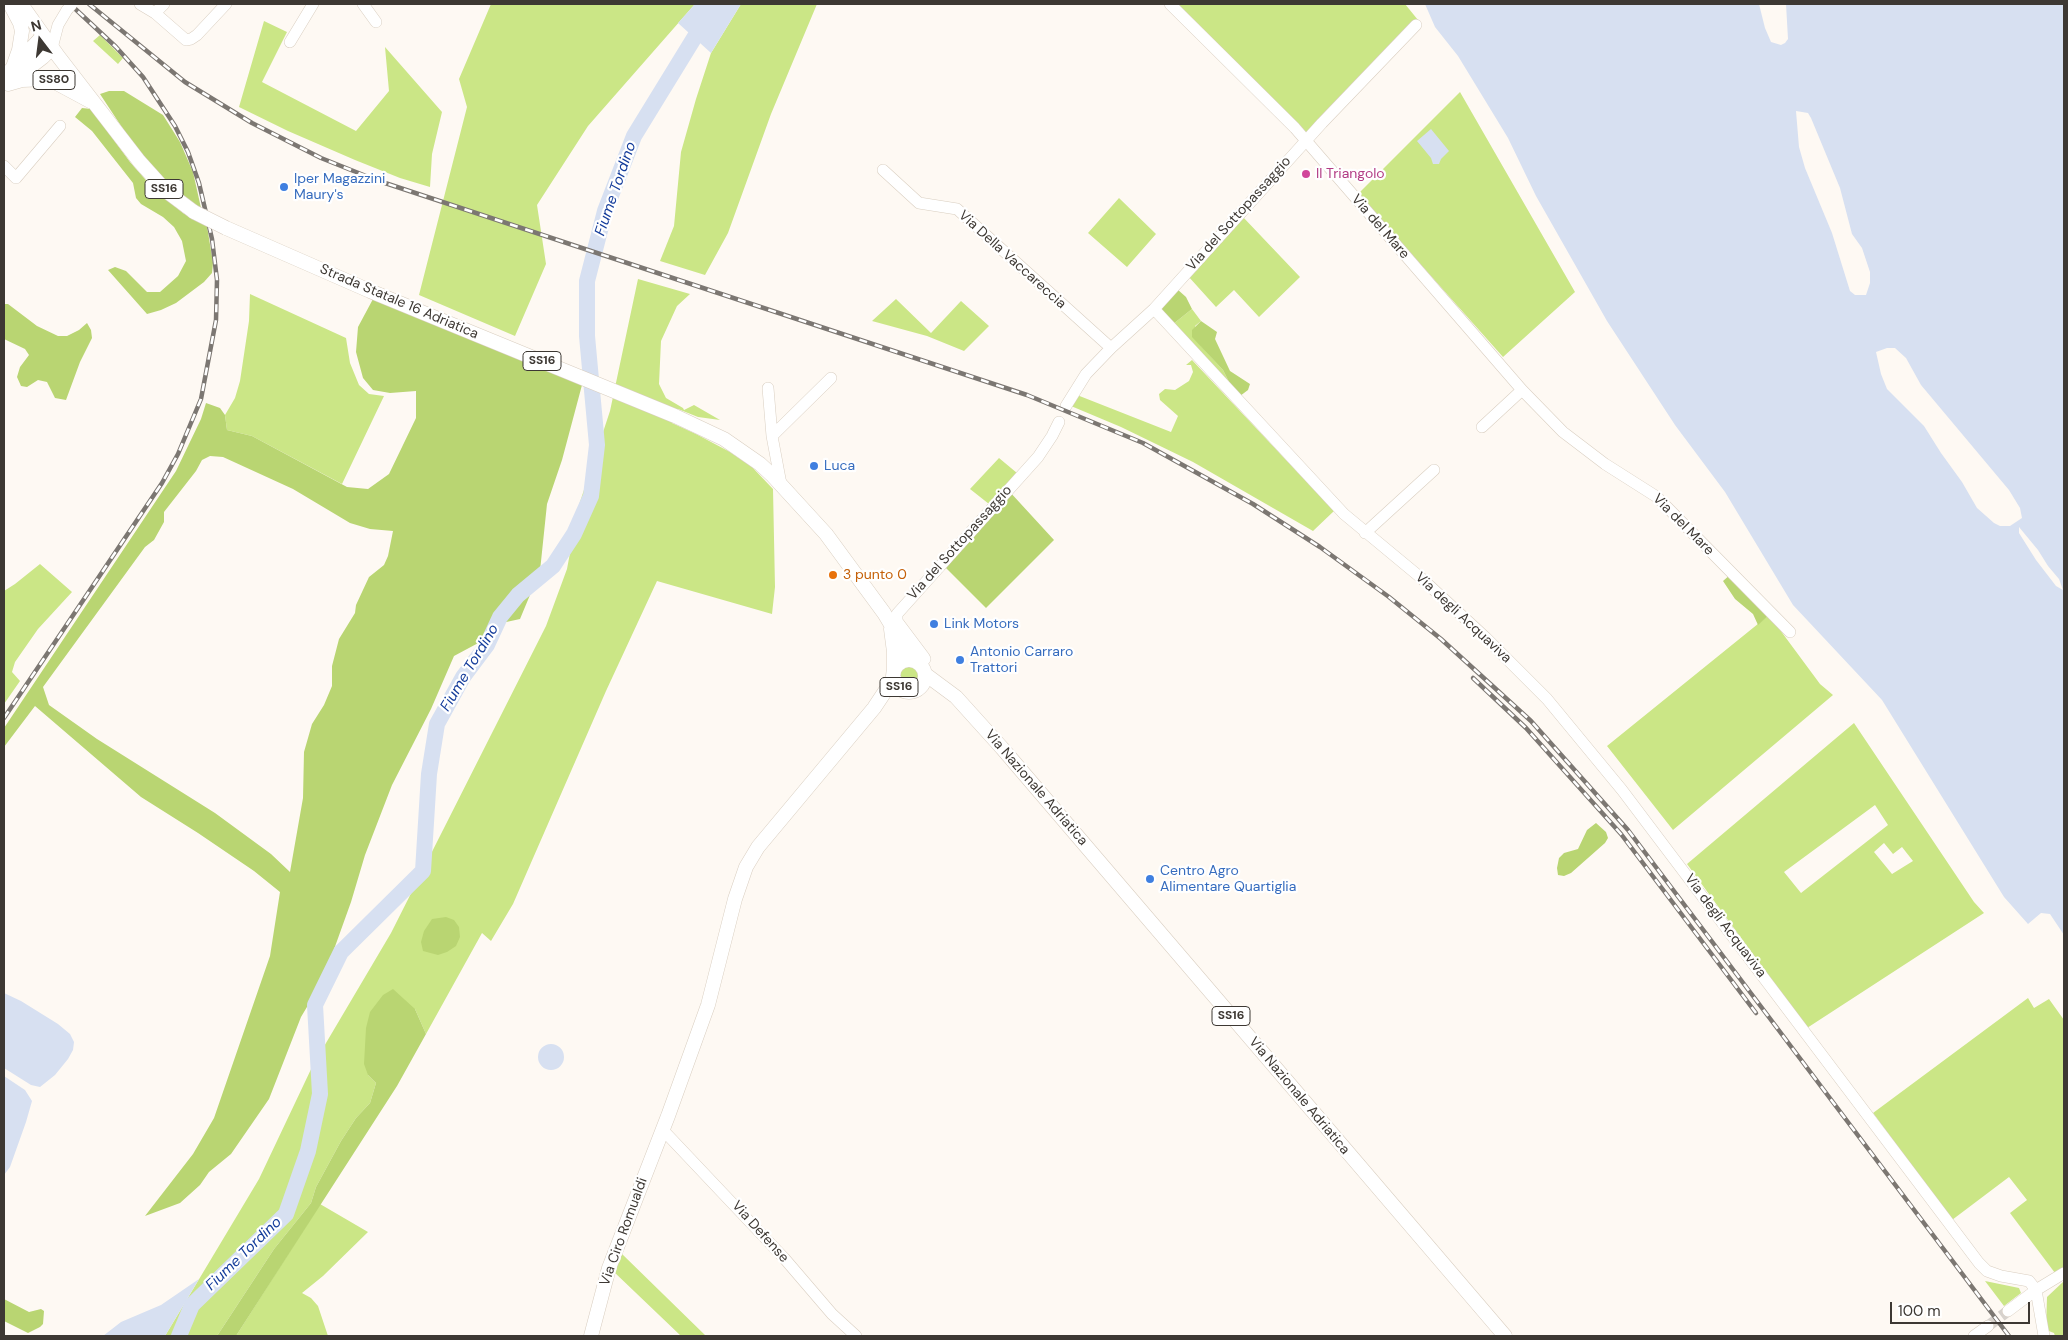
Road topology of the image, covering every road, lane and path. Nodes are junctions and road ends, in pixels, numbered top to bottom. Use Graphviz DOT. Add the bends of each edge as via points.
graph roads {
  1 [pos="10,4"];
  2 [pos="21,4"];
  3 [pos="140,4"];
  4 [pos="164,4"];
  5 [pos="226,4"];
  6 [pos="313,4"];
  7 [pos="363,4"];
  8 [pos="1170,4"];
  9 [pos="70,7"];
  10 [pos="155,13"];
  11 [pos="376,22"];
  12 [pos="1416,25"];
  13 [pos="43,36"];
  14 [pos="290,42"];
  15 [pos="52,48"];
  16 [pos="9,66"];
  17 [pos="5,83"];
  18 [pos="94,103"];
  19 [pos="60,126"];
  20 [pos="1306,140"];
  21 [pos="4,166"];
  22 [pos="883,170"];
  23 [pos="1154,309"];
  24 [pos="1111,348"];
  25 [pos="831,378"];
  26 [pos="768,388"];
  27 [pos="1522,390"];
  28 [pos="1066,406"];
  29 [pos="675,416"];
  30 [pos="1059,422"];
  31 [pos="1482,427"];
  32 [pos="772,436"];
  33 [pos="1434,470"];
  34 [pos="776,480"];
  35 [pos="1365,533"];
  36 [pos="890,623"];
  37 [pos="1790,632"];
  38 [pos="919,666"];
  39 [pos="894,675"];
  40 [pos="914,691"];
  41 [pos="956,697"];
  42 [pos="874,708"];
  43 [pos="662,1129"];
  44 [pos="2064,1273"];
  45 [pos="2036,1290"];
  46 [pos="2008,1311"];
  47 [pos="1988,1326"];
  48 [pos="2043,1335"];
  49 [pos="591,1336"];
  50 [pos="856,1336"];
  51 [pos="1505,1336"];
  52 [pos="1974,1336"];
  1 -- 16 [label="main road, SS80" via="22,31 19,50"];
  2 -- 13 [label="main road, SS16"];
  3 -- 10 [label="street"];
  4 -- 10 [label="street"];
  5 -- 10 [label="street" via="192,40 186,40"];
  6 -- 14 [label="street"];
  7 -- 11 [label="street"];
  8 -- 20 [label="street, Via del Mare"];
  9 -- 13 [label="street"];
  9 -- 15 [label="street" via="58,25"];
  12 -- 20 [label="street, Via del Sottopassaggio"];
  13 -- 15 [label="main road, SS16"];
  13 -- 16 [label="main road, SS80"];
  15 -- 17 [label="main road, SS80"];
  15 -- 18 [label="main road, SS16"];
  16 -- 17 [label="main road, SS80"];
  17 -- 18 [label="main road, SS80" via="49,78"];
  18 -- 29 [label="main road, Strada Statale 16 Adriatica / SS16, bridge" via="166,191 194,212 409,307"];
  19 -- 21 [label="street" via="16,178"];
  20 -- 23 [label="street, Via del Sottopassaggio"];
  20 -- 27 [label="street, Via del Mare"];
  22 -- 24 [label="street, Via Della Vaccareccia" via="918,203 957,209"];
  23 -- 24 [label="street, Via del Sottopassaggio"];
  23 -- 35 [label="street, Via degli Acquaviva"];
  24 -- 28 [label="street, Via del Sottopassaggio" via="1086,374"];
  25 -- 32 [label="street"];
  26 -- 32 [label="street"];
  27 -- 31 [label="street"];
  27 -- 37 [label="street, Via del Mare" via="1563,432 1657,497"];
  29 -- 34 [label="main road, Via Nazionale Adriatica / SS16" via="724,439 760,464"];
  30 -- 38 [label="street, Via del Sottopassaggio" via="1038,456 897,614 897,621 924,656"];
  32 -- 34 [label="street"];
  33 -- 35 [label="street"];
  34 -- 36 [label="main road, Via Nazionale Adriatica / SS16" via="826,534"];
  35 -- 45 [label="street, Via degli Acquaviva" via="1432,588 1547,699 1622,790 1980,1263 1987,1271 2029,1281"];
  36 -- 38 [label="main road, Via Nazionale Adriatica / SS16"];
  36 -- 39 [label="main road, Via Nazionale Adriatica / SS16"];
  38 -- 39 [label="main road, SS16" via="901,662"];
  38 -- 40 [label="main road, SS16" via="923,684"];
  38 -- 41 [label="main road, Via Nazionale Adriatica / SS16"];
  39 -- 40 [label="main road, SS16" via="902,690"];
  39 -- 42 [label="main road, Via Ciro Romualdi"];
  40 -- 41 [label="main road, SS16"];
  40 -- 42 [label="main road"];
  41 -- 51 [label="main road, Via Nazionale Adriatica / SS16"];
  42 -- 43 [label="main road, Via Ciro Romualdi" via="758,847 746,867 708,1005"];
  43 -- 49 [label="main road, Via Ciro Romualdi" via="609,1268"];
  43 -- 50 [label="street, Via Defense"];
  44 -- 45 [label="street"];
  45 -- 46 [label="street"];
  45 -- 48 [label="street"];
  47 -- 52 [label="street"];
}
